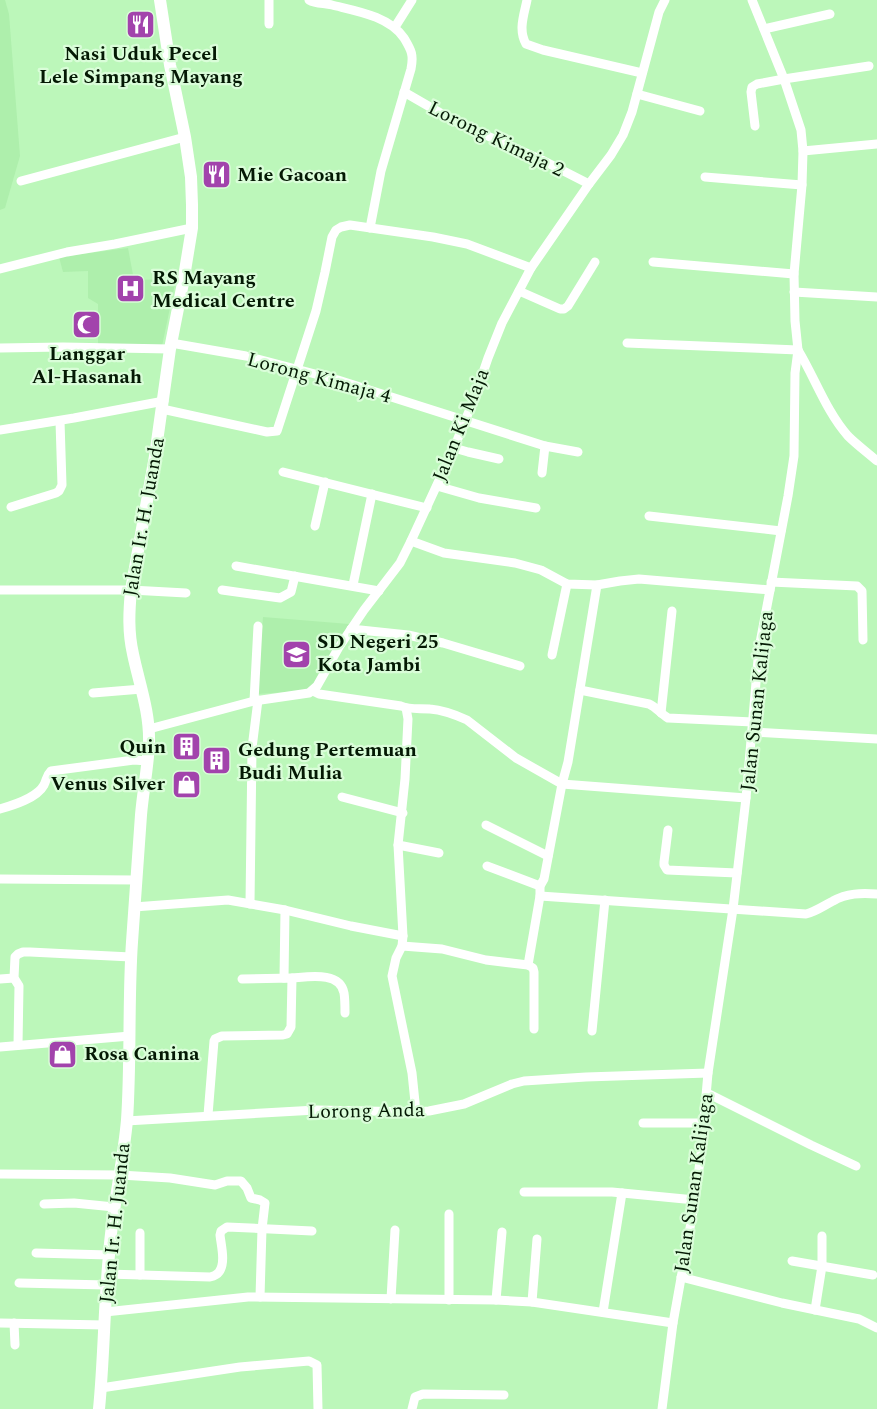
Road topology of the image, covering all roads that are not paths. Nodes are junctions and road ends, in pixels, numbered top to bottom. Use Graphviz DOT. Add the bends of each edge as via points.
graph roads {
  1 [pos="160,0"];
  2 [pos="269,0"];
  3 [pos="309,0"];
  4 [pos="412,0"];
  5 [pos="527,0"];
  6 [pos="664,0"];
  7 [pos="752,0"];
  8 [pos="830,14"];
  9 [pos="268,24"];
  10 [pos="395,27"];
  11 [pos="764,29"];
  12 [pos="869,66"];
  13 [pos="642,73"];
  14 [pos="784,78"];
  15 [pos="404,92"];
  16 [pos="637,93"];
  17 [pos="700,111"];
  18 [pos="755,126"];
  19 [pos="185,137"];
  20 [pos="877,144"];
  21 [pos="803,151"];
  22 [pos="705,177"];
  23 [pos="21,181"];
  24 [pos="588,184"];
  25 [pos="802,185"];
  26 [pos="192,228"];
  27 [pos="370,228"];
  28 [pos="595,262"];
  29 [pos="652,262"];
  30 [pos="531,268"];
  31 [pos="0,269"];
  32 [pos="794,274"];
  33 [pos="519,291"];
  34 [pos="794,292"];
  35 [pos="877,297"];
  36 [pos="627,343"];
  37 [pos="170,346"];
  38 [pos="0,348"];
  39 [pos="798,350"];
  40 [pos="297,370"];
  41 [pos="163,405"];
  42 [pos="60,421"];
  43 [pos="465,421"];
  44 [pos="0,430"];
  45 [pos="545,446"];
  46 [pos="454,448"];
  47 [pos="578,453"];
  48 [pos="499,459"];
  49 [pos="877,461"];
  50 [pos="283,472"];
  51 [pos="542,473"];
  52 [pos="325,482"];
  53 [pos="437,486"];
  54 [pos="372,494"];
  55 [pos="11,507"];
  56 [pos="427,508"];
  57 [pos="536,508"];
  58 [pos="649,516"];
  59 [pos="315,526"];
  60 [pos="781,531"];
  61 [pos="411,541"];
  62 [pos="236,566"];
  63 [pos="295,576"];
  64 [pos="567,584"];
  65 [pos="353,585"];
  66 [pos="597,585"];
  67 [pos="771,586"];
  68 [pos="0,590"];
  69 [pos="131,590"];
  70 [pos="222,590"];
  71 [pos="379,591"];
  72 [pos="186,593"];
  73 [pos="672,610"];
  74 [pos="258,626"];
  75 [pos="351,629"];
  76 [pos="863,640"];
  77 [pos="552,655"];
  78 [pos="520,666"];
  79 [pos="142,689"];
  80 [pos="580,690"];
  81 [pos="313,691"];
  82 [pos="93,693"];
  83 [pos="256,700"];
  84 [pos="406,708"];
  85 [pos="661,713"];
  86 [pos="753,727"];
  87 [pos="149,729"];
  88 [pos="877,739"];
  89 [pos="147,761"];
  90 [pos="562,784"];
  91 [pos="342,797"];
  92 [pos="746,798"];
  93 [pos="0,809"];
  94 [pos="402,813"];
  95 [pos="486,825"];
  96 [pos="668,830"];
  97 [pos="399,845"];
  98 [pos="439,853"];
  99 [pos="548,856"];
  100 [pos="487,866"];
  101 [pos="737,873"];
  102 [pos="0,879"];
  103 [pos="136,880"];
  104 [pos="540,891"];
  105 [pos="877,894"];
  106 [pos="605,900"];
  107 [pos="250,904"];
  108 [pos="134,907"];
  109 [pos="733,909"];
  110 [pos="285,910"];
  111 [pos="402,941"];
  112 [pos="131,957"];
  113 [pos="528,964"];
  114 [pos="14,978"];
  115 [pos="288,978"];
  116 [pos="0,979"];
  117 [pos="242,979"];
  118 [pos="345,1013"];
  119 [pos="534,1029"];
  120 [pos="592,1031"];
  121 [pos="130,1036"];
  122 [pos="18,1045"];
  123 [pos="0,1047"];
  124 [pos="708,1073"];
  125 [pos="707,1093"];
  126 [pos="416,1112"];
  127 [pos="208,1115"];
  128 [pos="126,1121"];
  129 [pos="643,1123"];
  130 [pos="704,1123"];
  131 [pos="856,1166"];
  132 [pos="0,1174"];
  133 [pos="120,1175"];
  134 [pos="524,1192"];
  135 [pos="622,1193"];
  136 [pos="695,1200"];
  137 [pos="44,1204"];
  138 [pos="114,1207"];
  139 [pos="449,1214"];
  140 [pos="262,1229"];
  141 [pos="395,1230"];
  142 [pos="312,1231"];
  143 [pos="502,1232"];
  144 [pos="140,1233"];
  145 [pos="822,1236"];
  146 [pos="537,1239"];
  147 [pos="36,1253"];
  148 [pos="108,1255"];
  149 [pos="792,1262"];
  150 [pos="822,1266"];
  151 [pos="140,1275"];
  152 [pos="873,1275"];
  153 [pos="681,1277"];
  154 [pos="107,1280"];
  155 [pos="19,1283"];
  156 [pos="260,1297"];
  157 [pos="391,1299"];
  158 [pos="448,1300"];
  159 [pos="496,1300"];
  160 [pos="532,1302"];
  161 [pos="815,1310"];
  162 [pos="105,1312"];
  163 [pos="603,1312"];
  164 [pos="0,1323"];
  165 [pos="14,1323"];
  166 [pos="673,1323"];
  167 [pos="105,1325"];
  168 [pos="877,1328"];
  169 [pos="15,1345"];
  170 [pos="101,1388"];
  171 [pos="504,1395"];
  172 [pos="99,1409"];
  173 [pos="318,1409"];
  174 [pos="412,1409"];
  175 [pos="662,1409"];
  1 -- 19 [label="main road, Jalan Ir. H. Juanda"];
  2 -- 9 [label="street"];
  3 -- 10 [label="street" via="374,16"];
  4 -- 10 [label="street"];
  5 -- 13 [label="street" via="521,31 526,44"];
  6 -- 13 [label="street, Jalan Ki Maja"];
  7 -- 11 [label="street, Jalan Sunan Kalijaga"];
  8 -- 11 [label="street"];
  10 -- 15 [label="street" via="413,59"];
  11 -- 14 [label="street, Jalan Sunan Kalijaga"];
  12 -- 14 [label="street"];
  13 -- 16 [label="street, Jalan Ki Maja"];
  14 -- 18 [label="street" via="752,87"];
  14 -- 21 [label="street, Jalan Sunan Kalijaga" via="801,130"];
  15 -- 24 [label="street, Lorong Kimaja 2" via="456,122"];
  15 -- 27 [label="street" via="381,171"];
  16 -- 17 [label="street"];
  16 -- 24 [label="street, Jalan Ki Maja" via="622,135"];
  19 -- 23 [label="street"];
  19 -- 26 [label="main road, Jalan Ir. H. Juanda"];
  20 -- 21 [label="street"];
  21 -- 25 [label="street, Jalan Sunan Kalijaga"];
  22 -- 25 [label="street"];
  24 -- 30 [label="street, Jalan Ki Maja"];
  25 -- 32 [label="street, Jalan Sunan Kalijaga"];
  26 -- 31 [label="street"];
  26 -- 37 [label="main road, Jalan Ir. H. Juanda"];
  27 -- 30 [label="street" via="467,244"];
  27 -- 40 [label="street" via="341,226 332,237 326,272"];
  28 -- 33 [label="street" via="564,309"];
  29 -- 32 [label="street"];
  30 -- 33 [label="street, Jalan Ki Maja"];
  32 -- 34 [label="street, Jalan Sunan Kalijaga"];
  33 -- 43 [label="street, Jalan Ki Maja" via="502,323"];
  34 -- 35 [label="street"];
  34 -- 39 [label="street, Jalan Sunan Kalijaga"];
  36 -- 39 [label="street"];
  37 -- 38 [label="street, Lorong Kimaja 4"];
  37 -- 40 [label="street, Lorong Kimaja 4" via="246,357"];
  37 -- 41 [label="main road, Jalan Ir. H. Juanda"];
  39 -- 49 [label="street" via="840,426"];
  39 -- 60 [label="street, Jalan Sunan Kalijaga" via="794,456"];
  40 -- 41 [label="street" via="275,433"];
  40 -- 43 [label="street, Lorong Kimaja 4"];
  41 -- 42 [label="street"];
  41 -- 69 [label="main road, Jalan Ir. H. Juanda"];
  42 -- 44 [label="street"];
  42 -- 55 [label="street" via="59,491"];
  43 -- 45 [label="street, Lorong Kimaja 4"];
  43 -- 46 [label="street, Jalan Ki Maja"];
  45 -- 47 [label="street, Lorong Kimaja 4"];
  45 -- 51 [label="street"];
  46 -- 48 [label="street"];
  46 -- 53 [label="street, Jalan Ki Maja"];
  50 -- 52 [label="street"];
  52 -- 54 [label="street"];
  52 -- 59 [label="street"];
  53 -- 56 [label="street, Jalan Ki Maja"];
  53 -- 57 [label="street"];
  54 -- 56 [label="street"];
  54 -- 65 [label="street"];
  56 -- 61 [label="street, Jalan Ki Maja"];
  58 -- 60 [label="street"];
  60 -- 67 [label="street, Jalan Sunan Kalijaga"];
  61 -- 64 [label="street" via="444,553 541,570"];
  61 -- 71 [label="street, Jalan Ki Maja"];
  62 -- 63 [label="street"];
  63 -- 65 [label="street"];
  63 -- 70 [label="street" via="291,592 280,598"];
  64 -- 66 [label="street"];
  64 -- 77 [label="street"];
  65 -- 71 [label="street"];
  66 -- 67 [label="street" via="639,579"];
  66 -- 80 [label="street"];
  67 -- 76 [label="street" via="859,588"];
  67 -- 86 [label="street, Jalan Sunan Kalijaga" via="759,648"];
  68 -- 69 [label="street"];
  69 -- 72 [label="street"];
  69 -- 79 [label="main road, Jalan Ir. H. Juanda" via="129,633"];
  71 -- 75 [label="street, Jalan Ki Maja"];
  73 -- 85 [label="street"];
  74 -- 83 [label="street"];
  75 -- 78 [label="street" via="408,635"];
  75 -- 81 [label="street, Jalan Ki Maja"];
  79 -- 82 [label="street"];
  79 -- 87 [label="main road, Jalan Ir. H. Juanda"];
  80 -- 85 [label="street" via="649,704"];
  80 -- 90 [label="street"];
  81 -- 83 [label="street"];
  81 -- 84 [label="street"];
  83 -- 87 [label="street"];
  83 -- 107 [label="street"];
  84 -- 90 [label="street" via="431,709 468,720 516,758"];
  84 -- 94 [label="street"];
  85 -- 86 [label="street" via="668,718"];
  86 -- 88 [label="street"];
  86 -- 92 [label="street, Jalan Sunan Kalijaga"];
  87 -- 89 [label="main road, Jalan Ir. H. Juanda"];
  89 -- 93 [label="street" via="51,771 38,792"];
  89 -- 103 [label="main road, Jalan Ir. H. Juanda"];
  90 -- 92 [label="street"];
  90 -- 99 [label="street"];
  91 -- 94 [label="street"];
  92 -- 101 [label="street, Jalan Sunan Kalijaga"];
  94 -- 97 [label="street"];
  95 -- 99 [label="street"];
  96 -- 101 [label="street" via="664,862 667,870"];
  97 -- 98 [label="street"];
  97 -- 111 [label="street"];
  99 -- 104 [label="street"];
  100 -- 104 [label="street"];
  101 -- 109 [label="street, Jalan Sunan Kalijaga"];
  102 -- 103 [label="street"];
  103 -- 108 [label="main road, Jalan Ir. H. Juanda"];
  104 -- 106 [label="street"];
  104 -- 113 [label="street"];
  105 -- 109 [label="street" via="843,896 806,914"];
  106 -- 109 [label="street"];
  106 -- 120 [label="street"];
  107 -- 108 [label="street" via="228,900"];
  107 -- 110 [label="street"];
  108 -- 112 [label="main road, Jalan Ir. H. Juanda"];
  109 -- 124 [label="street, Jalan Sunan Kalijaga"];
  110 -- 111 [label="street"];
  110 -- 115 [label="street"];
  111 -- 113 [label="street" via="486,960"];
  111 -- 126 [label="street" via="392,976"];
  112 -- 114 [label="street" via="23,952 15,957"];
  112 -- 121 [label="main road, Jalan Ir. H. Juanda"];
  113 -- 119 [label="street" via="534,972"];
  114 -- 116 [label="street"];
  114 -- 122 [label="street" via="19,986"];
  115 -- 117 [label="street"];
  115 -- 118 [label="street" via="324,977 336,982 344,991"];
  115 -- 127 [label="street" via="291,1027 287,1034 215,1039"];
  121 -- 122 [label="street"];
  121 -- 128 [label="main road, Jalan Ir. H. Juanda"];
  122 -- 123 [label="street"];
  124 -- 125 [label="street, Jalan Sunan Kalijaga"];
  124 -- 126 [label="street, Lorong Anda" via="524,1081 464,1104"];
  125 -- 130 [label="street, Jalan Sunan Kalijaga"];
  125 -- 131 [label="street"];
  126 -- 127 [label="street, Lorong Anda" via="316,1110"];
  127 -- 128 [label="street, Lorong Anda"];
  128 -- 133 [label="main road, Jalan Ir. H. Juanda"];
  129 -- 130 [label="street"];
  130 -- 136 [label="street, Jalan Sunan Kalijaga"];
  132 -- 133 [label="street"];
  133 -- 138 [label="main road, Jalan Ir. H. Juanda"];
  133 -- 140 [label="street" via="215,1185 241,1181 251,1198 265,1203"];
  134 -- 135 [label="street"];
  135 -- 136 [label="street"];
  135 -- 163 [label="street"];
  136 -- 153 [label="street, Jalan Sunan Kalijaga"];
  137 -- 138 [label="street"];
  138 -- 148 [label="main road, Jalan Ir. H. Juanda"];
  139 -- 158 [label="street"];
  140 -- 142 [label="street"];
  140 -- 151 [label="street" via="227,1227 221,1231 222,1264 215,1275"];
  140 -- 156 [label="street"];
  141 -- 157 [label="street"];
  143 -- 159 [label="street"];
  144 -- 151 [label="street"];
  145 -- 150 [label="street"];
  146 -- 160 [label="street"];
  147 -- 148 [label="street"];
  148 -- 154 [label="main road, Jalan Ir. H. Juanda"];
  149 -- 150 [label="street"];
  150 -- 152 [label="street"];
  150 -- 161 [label="street"];
  151 -- 154 [label="street"];
  153 -- 161 [label="street"];
  153 -- 166 [label="street, Jalan Sunan Kalijaga"];
  154 -- 155 [label="street"];
  154 -- 162 [label="main road, Jalan Ir. H. Juanda"];
  156 -- 157 [label="street"];
  156 -- 162 [label="street"];
  157 -- 158 [label="street"];
  158 -- 159 [label="street"];
  159 -- 160 [label="street"];
  160 -- 163 [label="street"];
  161 -- 168 [label="street" via="859,1319"];
  162 -- 167 [label="main road, Jalan Ir. H. Juanda"];
  163 -- 166 [label="street"];
  164 -- 165 [label="street"];
  165 -- 167 [label="street"];
  165 -- 169 [label="street"];
  166 -- 175 [label="street, Jalan Sunan Kalijaga"];
  167 -- 170 [label="main road, Jalan Ir. H. Juanda"];
  170 -- 172 [label="main road, Jalan Ir. H. Juanda"];
  170 -- 173 [label="street" via="309,1361 317,1365"];
  171 -- 174 [label="street" via="423,1395 415,1397"];
}
